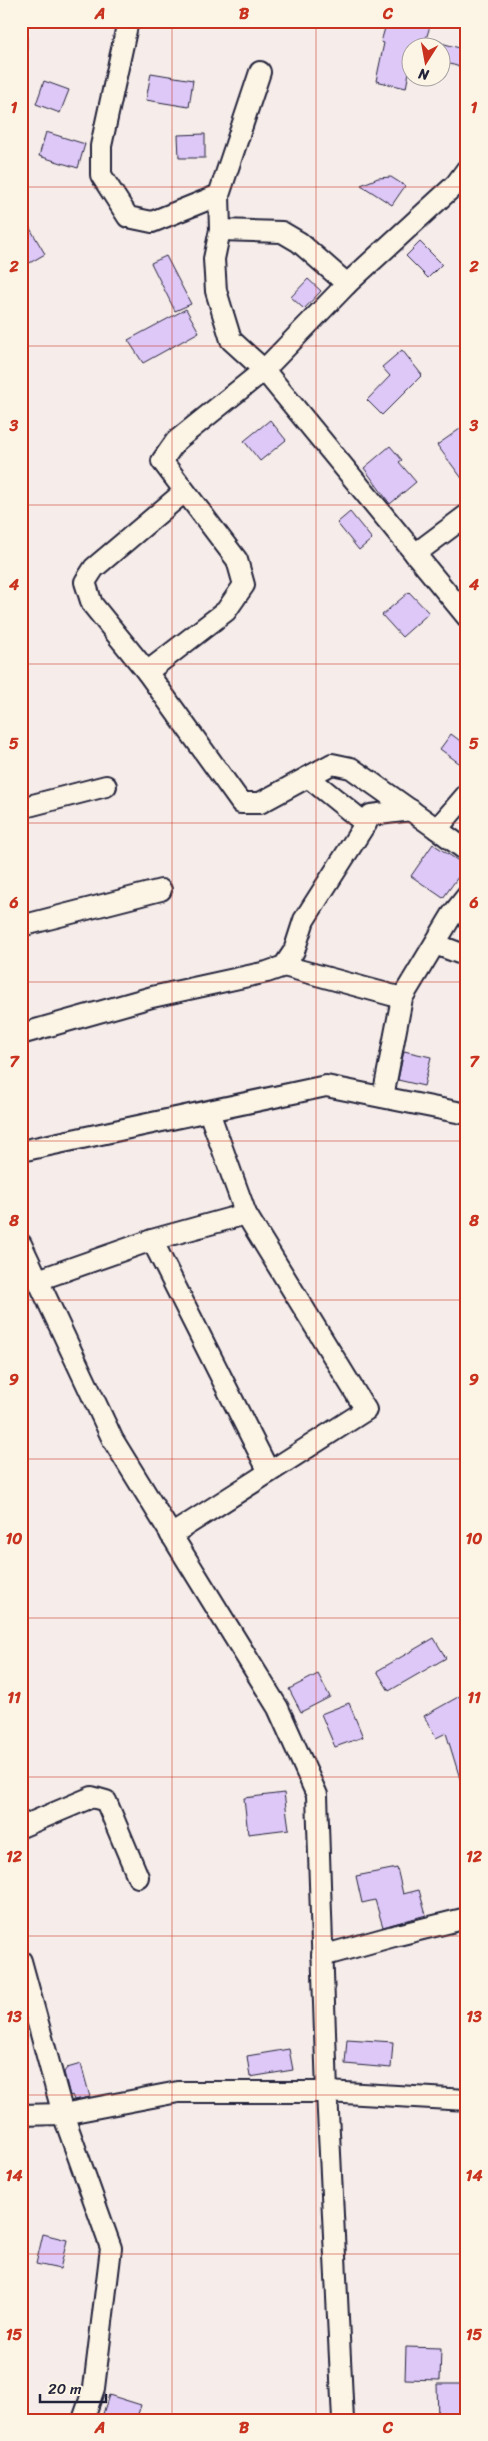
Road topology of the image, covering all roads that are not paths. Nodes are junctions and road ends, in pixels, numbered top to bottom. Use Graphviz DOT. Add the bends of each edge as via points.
graph roads {
  1 [pos="128,21"];
  2 [pos="260,72"];
  3 [pos="463,182"];
  4 [pos="219,195"];
  5 [pos="220,230"];
  6 [pos="347,284"];
  7 [pos="264,370"];
  8 [pos="184,492"];
  9 [pos="467,514"];
  10 [pos="415,554"];
  11 [pos="467,617"];
  12 [pos="147,672"];
  13 [pos="308,777"];
  14 [pos="106,786"];
  15 [pos="467,794"];
  16 [pos="21,808"];
  17 [pos="411,810"];
  18 [pos="366,824"];
  19 [pos="437,829"];
  20 [pos="467,851"];
  21 [pos="161,890"];
  22 [pos="467,896"];
  23 [pos="21,926"];
  24 [pos="435,944"];
  25 [pos="467,956"];
  26 [pos="284,966"];
  27 [pos="402,998"];
  28 [pos="21,1034"];
  29 [pos="383,1097"];
  30 [pos="209,1112"];
  31 [pos="467,1114"];
  32 [pos="21,1151"];
  33 [pos="246,1214"];
  34 [pos="152,1240"];
  35 [pos="21,1244"];
  36 [pos="38,1280"];
  37 [pos="269,1472"];
  38 [pos="171,1535"];
  39 [pos="21,1827"];
  40 [pos="138,1877"];
  41 [pos="467,1918"];
  42 [pos="322,1956"];
  43 [pos="21,1961"];
  44 [pos="327,2092"];
  45 [pos="467,2100"];
  46 [pos="63,2114"];
  47 [pos="21,2115"];
  48 [pos="83,2420"];
  49 [pos="343,2420"];
  1 -- 4 [label="street" via="101,146 101,175 128,217 152,222"];
  2 -- 4 [label="street"];
  3 -- 6 [label="street"];
  4 -- 5 [label="street"];
  5 -- 6 [label="street" via="282,232 299,242"];
  5 -- 7 [label="street" via="214,259 216,291 231,340"];
  6 -- 7 [label="street"];
  7 -- 8 [label="street" via="176,442 162,461"];
  7 -- 10 [label="street"];
  8 -- 12 [label="street" via="237,560 244,584 226,611"];
  8 -- 12 [label="street" via="94,568 85,582 92,604"];
  9 -- 10 [label="street"];
  10 -- 11 [label="street"];
  12 -- 13 [label="street" via="241,803 260,804"];
  13 -- 17 [label="street" via="332,764 351,768"];
  13 -- 18 [label="street"];
  14 -- 16 [label="street"];
  15 -- 19 [label="street"];
  17 -- 18 [label="street" via="371,815"];
  17 -- 19 [label="street"];
  18 -- 26 [label="street" via="308,912 294,951"];
  19 -- 20 [label="street"];
  21 -- 23 [label="street"];
  22 -- 24 [label="street"];
  24 -- 25 [label="street"];
  24 -- 27 [label="street"];
  26 -- 27 [label="street"];
  26 -- 28 [label="street" via="152,996"];
  27 -- 29 [label="street"];
  29 -- 30 [label="street" via="326,1086"];
  29 -- 31 [label="street"];
  30 -- 32 [label="street"];
  30 -- 33 [label="street"];
  33 -- 34 [label="street"];
  33 -- 37 [label="street" via="366,1410"];
  34 -- 36 [label="street"];
  34 -- 37 [label="street"];
  35 -- 36 [label="street"];
  36 -- 38 [label="street" via="113,1440"];
  37 -- 38 [label="street"];
  38 -- 42 [label="street" via="278,1708 317,1795"];
  39 -- 40 [label="street" via="92,1797 100,1798 106,1801"];
  41 -- 42 [label="street"];
  42 -- 44 [label="street"];
  43 -- 46 [label="street"];
  44 -- 45 [label="street"];
  44 -- 46 [label="street" via="178,2092"];
  44 -- 49 [label="street"];
  46 -- 47 [label="street"];
  46 -- 48 [label="street" via="111,2248 94,2388"];
}
